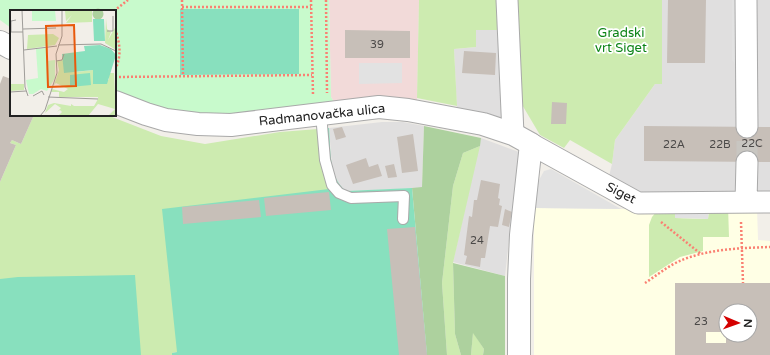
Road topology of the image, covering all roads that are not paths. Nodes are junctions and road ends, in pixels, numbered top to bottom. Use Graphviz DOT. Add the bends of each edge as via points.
graph roads {
  1 [pos="507,0"];
  2 [pos="746,0"];
  3 [pos="0,42"];
  4 [pos="10,47"];
  5 [pos="116,102"];
  6 [pos="320,105"];
  7 [pos="747,127"];
  8 [pos="522,139"];
  9 [pos="747,162"];
  10 [pos="770,202"];
  11 [pos="742,209"];
  12 [pos="403,219"];
  13 [pos="519,355"];
  1 -- 8 [label="street"];
  2 -- 7 [label="street"];
  3 -- 4 [label="street"];
  5 -- 6 [label="street, Radmanovačka ulica" via="166,120 231,125"];
  6 -- 8 [label="street, Radmanovačka ulica" via="408,110 483,124"];
  6 -- 12 [label="lane" via="326,160 332,185 339,193 351,198 404,196"];
  8 -- 11 [label="street, Siget" via="650,210"];
  8 -- 13 [label="street"];
  9 -- 11 [label="street"];
  10 -- 11 [label="street, Siget"];
}
